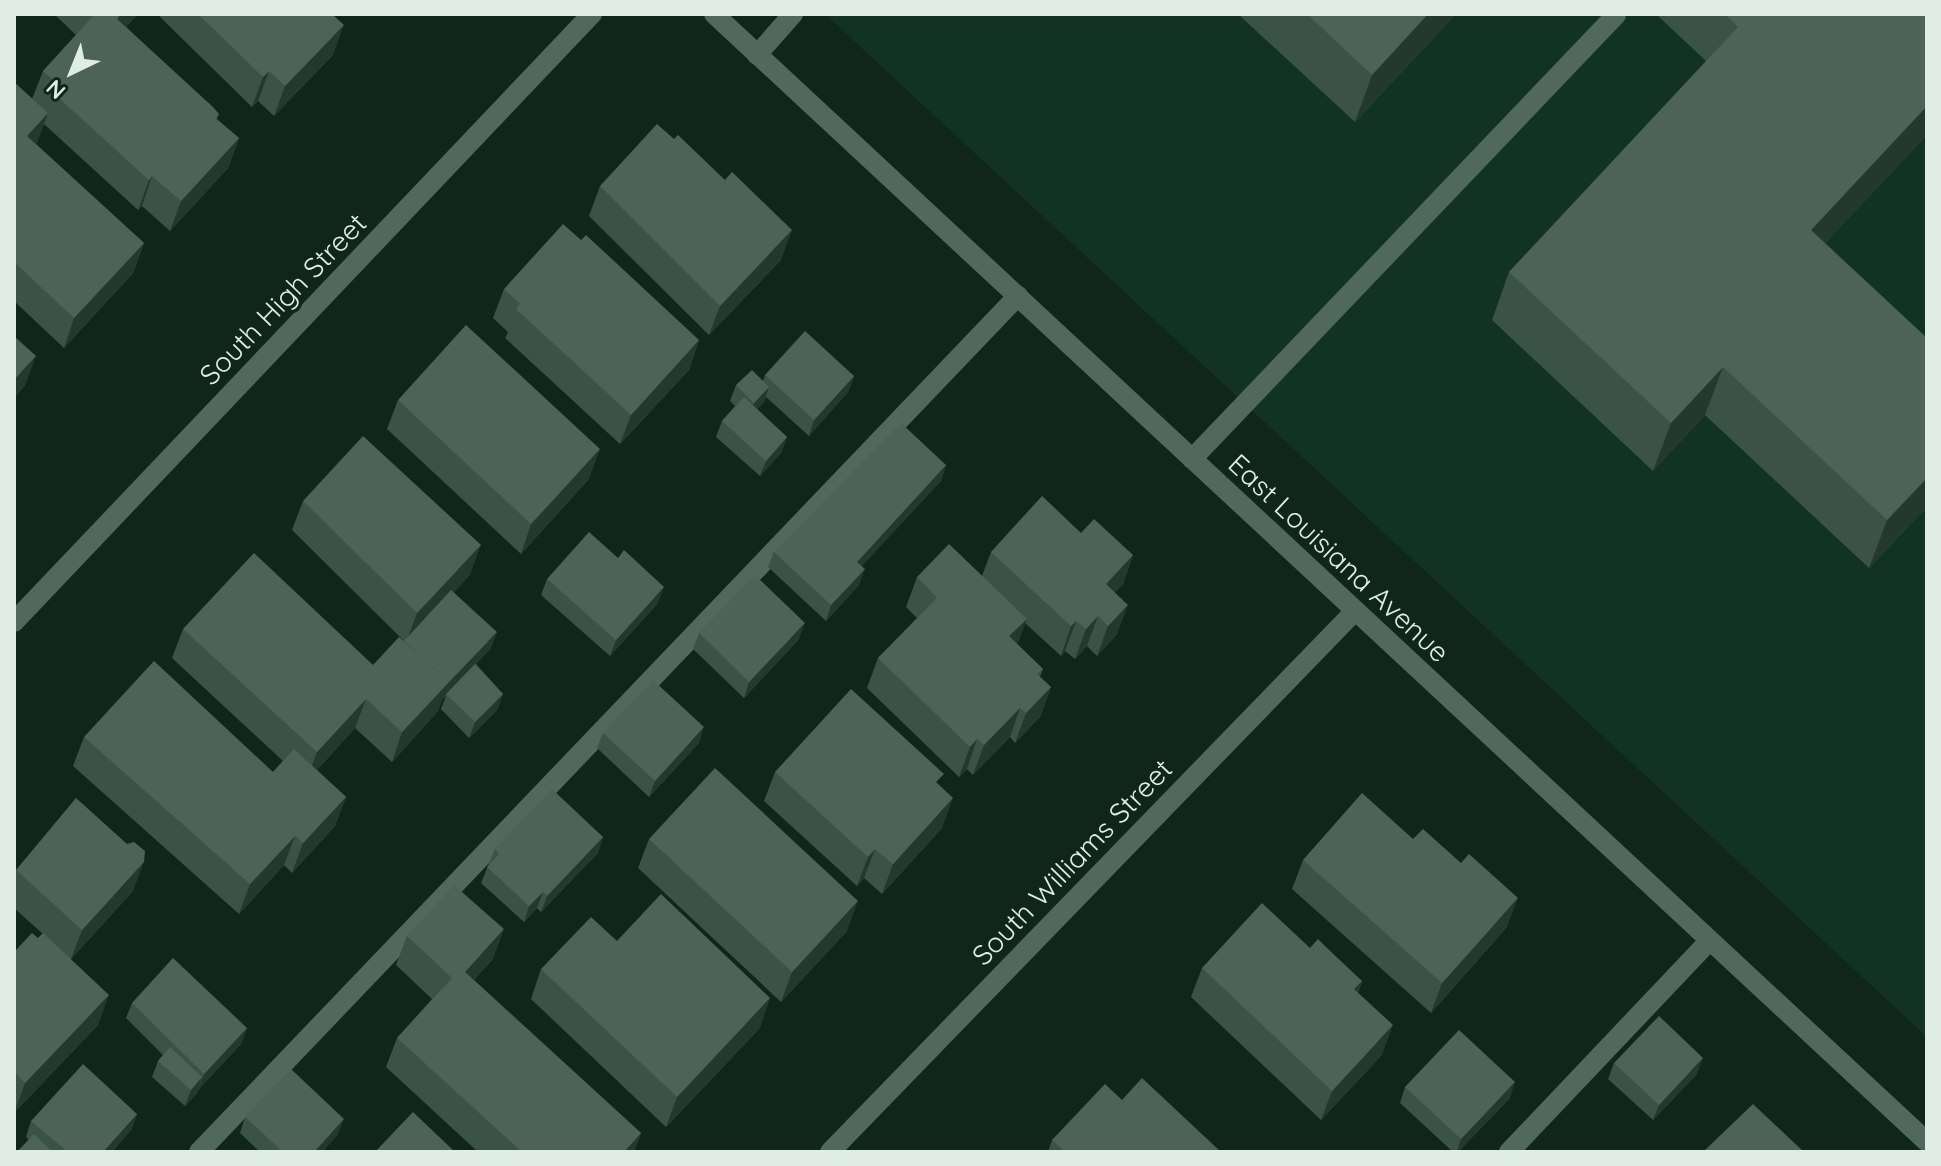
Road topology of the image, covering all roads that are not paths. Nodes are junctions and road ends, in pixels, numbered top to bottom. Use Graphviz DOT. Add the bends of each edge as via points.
graph roads {
  1 [pos="592,14"];
  2 [pos="714,14"];
  3 [pos="793,14"];
  4 [pos="1616,15"];
  5 [pos="757,55"];
  6 [pos="1018,296"];
  7 [pos="1192,459"];
  8 [pos="1355,611"];
  9 [pos="14,622"];
  10 [pos="1709,941"];
  11 [pos="1927,1142"];
  12 [pos="199,1152"];
  13 [pos="830,1152"];
  14 [pos="1509,1152"];
  1 -- 9 [label="street, South High Street"];
  2 -- 5 [label="street, East Louisiana Avenue"];
  3 -- 5 [label="street"];
  4 -- 7 [label="street"];
  5 -- 6 [label="street, East Louisiana Avenue"];
  6 -- 7 [label="street, East Louisiana Avenue"];
  6 -- 12 [label="street"];
  7 -- 8 [label="street, East Louisiana Avenue"];
  8 -- 10 [label="street, East Louisiana Avenue"];
  8 -- 13 [label="street, South Williams Street"];
  10 -- 11 [label="street, East Louisiana Avenue"];
  10 -- 14 [label="street"];
}
